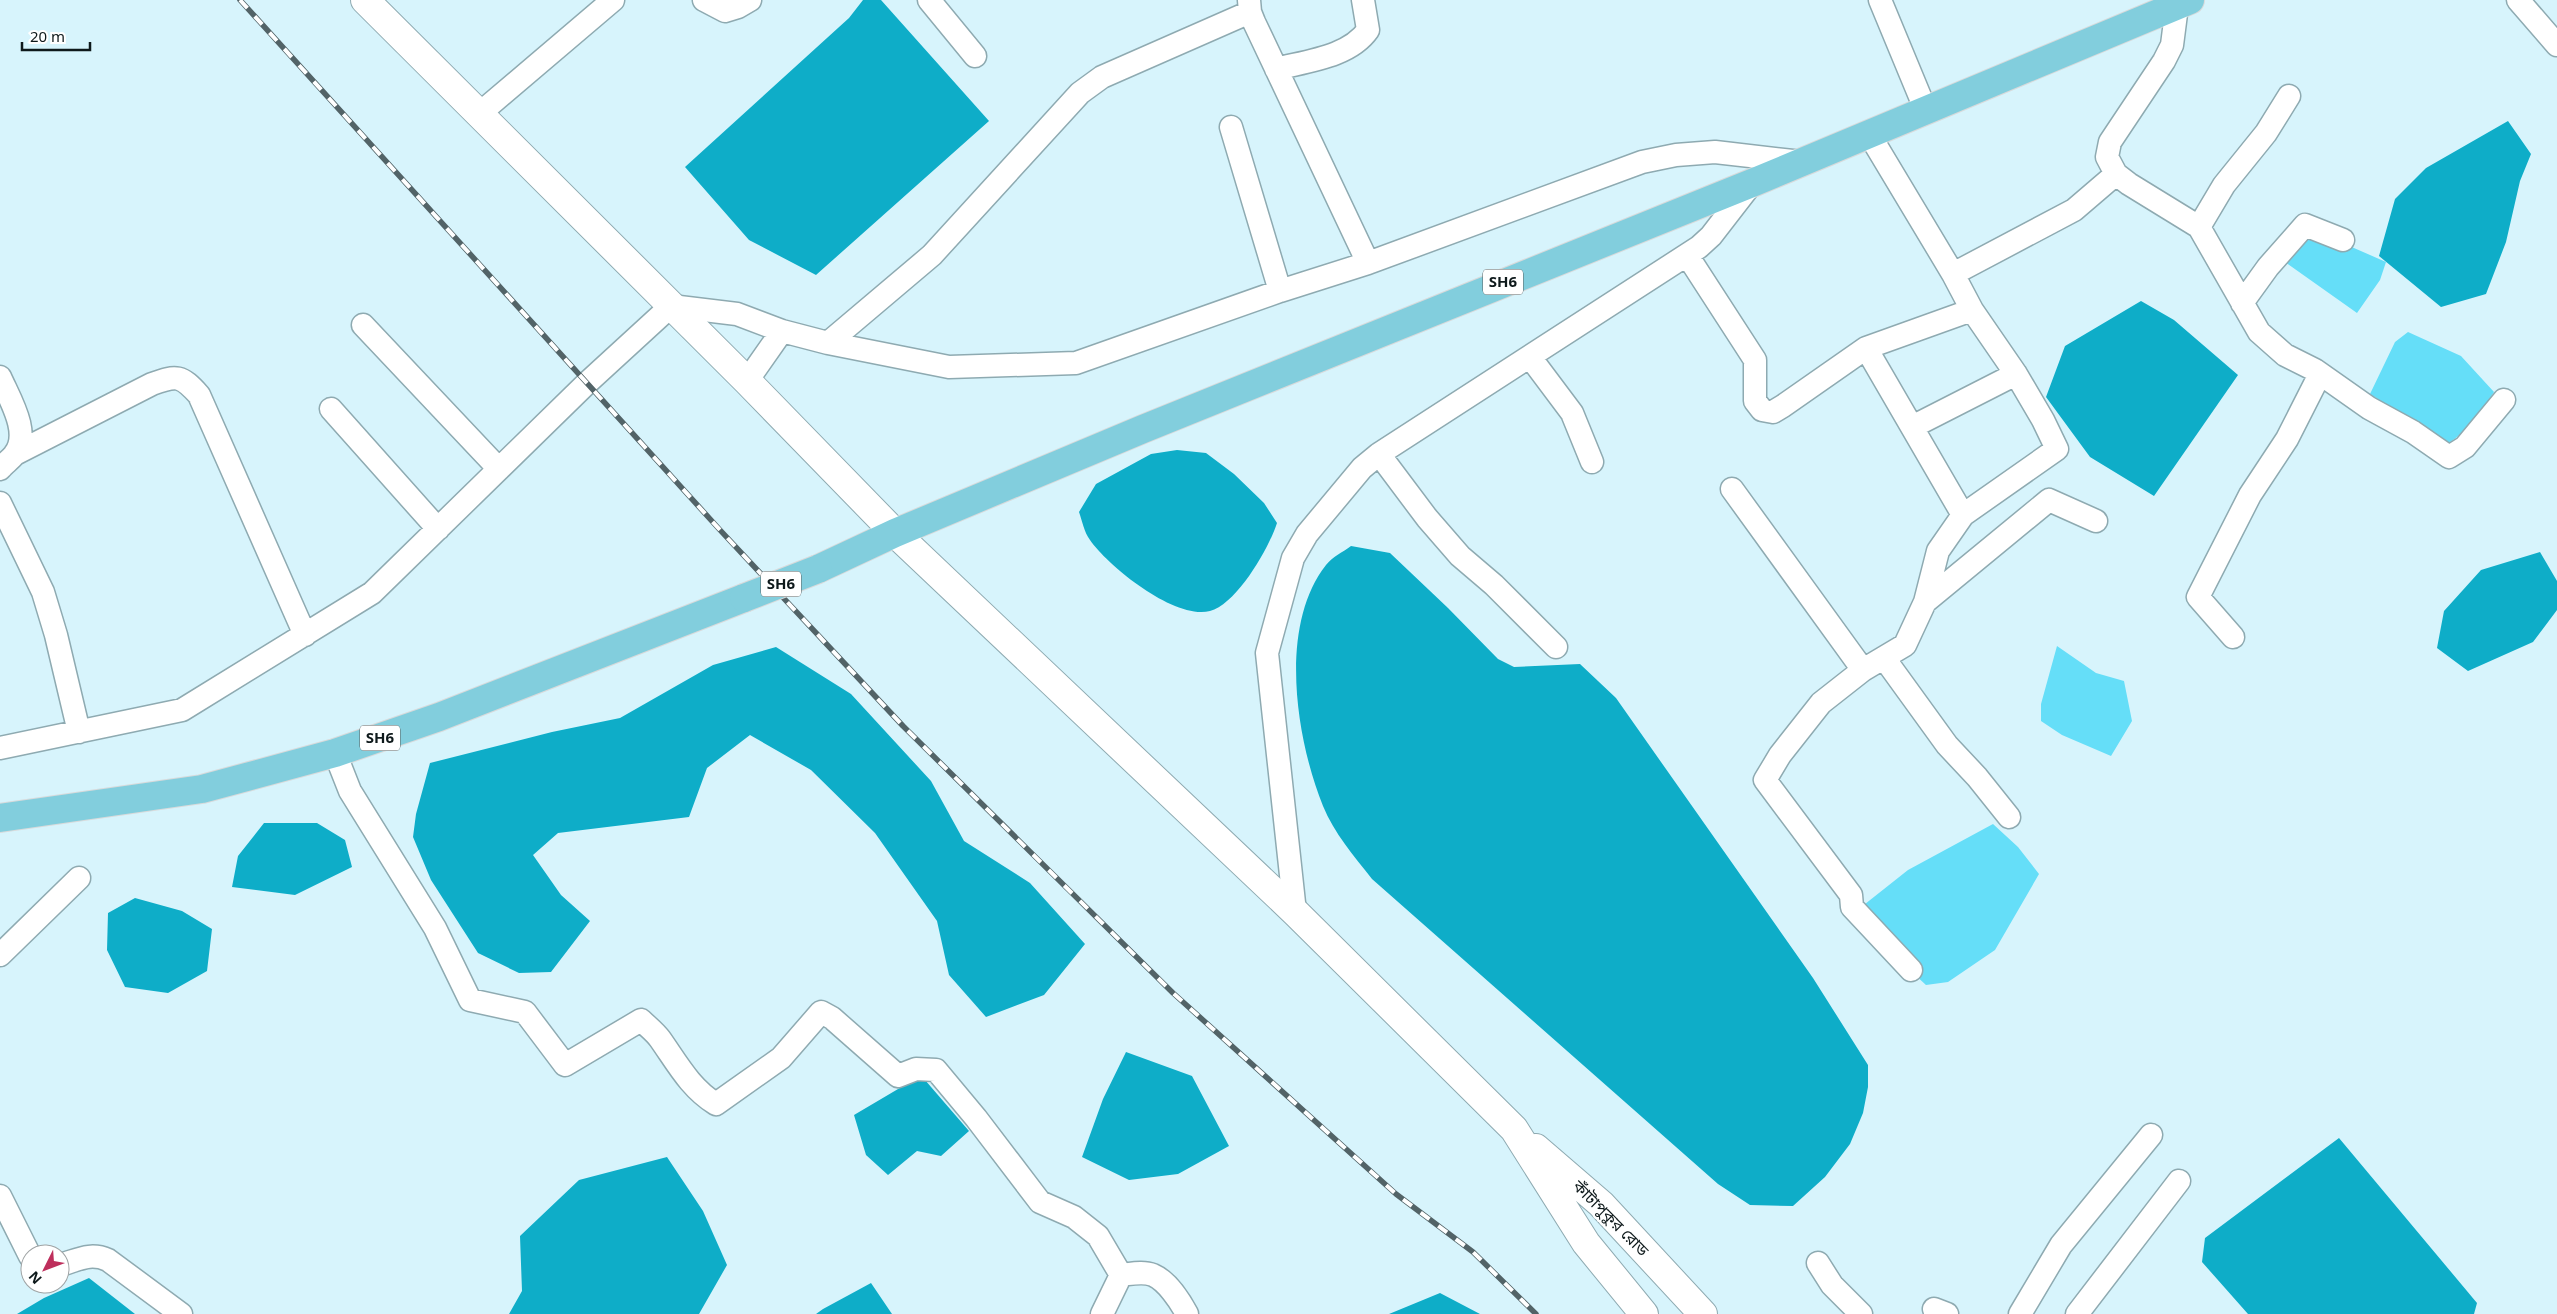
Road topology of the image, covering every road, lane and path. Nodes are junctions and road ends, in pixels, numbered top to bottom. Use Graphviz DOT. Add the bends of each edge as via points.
graph roads {
  1 [pos="365,0"];
  2 [pos="613,0"];
  3 [pos="704,0"];
  4 [pos="750,0"];
  5 [pos="929,0"];
  6 [pos="1364,0"];
  7 [pos="1880,0"];
  8 [pos="2518,0"];
  9 [pos="2181,2"];
  10 [pos="1250,6"];
  11 [pos="2557,45"];
  12 [pos="975,56"];
  13 [pos="1276,69"];
  14 [pos="2289,96"];
  15 [pos="1926,112"];
  16 [pos="478,114"];
  17 [pos="1231,127"];
  18 [pos="1869,134"];
  19 [pos="1802,162"];
  20 [pos="2116,174"];
  21 [pos="1752,183"];
  22 [pos="2198,227"];
  23 [pos="2343,240"];
  24 [pos="1687,254"];
  25 [pos="1368,263"];
  26 [pos="1953,274"];
  27 [pos="1280,291"];
  28 [pos="2242,303"];
  29 [pos="671,306"];
  30 [pos="1972,310"];
  31 [pos="363,325"];
  32 [pos="782,331"];
  33 [pos="828,343"];
  34 [pos="1866,348"];
  35 [pos="1530,357"];
  36 [pos="2016,374"];
  37 [pos="2320,374"];
  38 [pos="0,377"];
  39 [pos="747,381"];
  40 [pos="2504,400"];
  41 [pos="331,409"];
  42 [pos="1912,427"];
  43 [pos="1379,454"];
  44 [pos="8,462"];
  45 [pos="1592,462"];
  46 [pos="499,470"];
  47 [pos="1732,489"];
  48 [pos="0,503"];
  49 [pos="1963,515"];
  50 [pos="2096,522"];
  51 [pos="438,529"];
  52 [pos="895,533"];
  53 [pos="1925,602"];
  54 [pos="305,635"];
  55 [pos="2233,637"];
  56 [pos="1556,647"];
  57 [pos="1884,658"];
  58 [pos="1863,670"];
  59 [pos="79,732"];
  60 [pos="0,748"];
  61 [pos="335,753"];
  62 [pos="2008,817"];
  63 [pos="0,818"];
  64 [pos="79,878"];
  65 [pos="1295,912"];
  66 [pos="0,955"];
  67 [pos="1911,970"];
  68 [pos="1514,1129"];
  69 [pos="2151,1135"];
  70 [pos="2179,1180"];
  71 [pos="0,1196"];
  72 [pos="24,1244"];
  73 [pos="70,1262"];
  74 [pos="1818,1263"];
  75 [pos="1121,1275"];
  76 [pos="181,1314"];
  77 [pos="1102,1314"];
  78 [pos="1187,1314"];
  79 [pos="1644,1314"];
  80 [pos="1703,1314"];
  81 [pos="1861,1314"];
  82 [pos="2020,1314"];
  83 [pos="2077,1314"];
  1 -- 16 [label="main road"];
  2 -- 16 [label="street"];
  3 -- 4 [label="street" via="725,11"];
  5 -- 12 [label="street"];
  6 -- 13 [label="street" via="1368,30 1361,41 1348,49"];
  7 -- 15 [label="street"];
  8 -- 11 [label="street"];
  9 -- 15 [label="main road, SH6"];
  9 -- 20 [label="street" via="2172,45 2164,61 2110,142 2107,157"];
  10 -- 13 [label="street"];
  10 -- 33 [label="street" via="1102,77 1080,93 942,245"];
  13 -- 25 [label="street"];
  14 -- 22 [label="street" via="2266,133 2224,185"];
  15 -- 18 [label="main road, SH6"];
  16 -- 29 [label="main road"];
  17 -- 27 [label="street"];
  18 -- 19 [label="main road, SH6"];
  18 -- 26 [label="street"];
  19 -- 21 [label="main road, SH6"];
  19 -- 25 [label="street" via="1715,152 1642,162"];
  20 -- 22 [label="street"];
  20 -- 26 [label="street" via="2074,210"];
  21 -- 24 [label="street" via="1711,236"];
  21 -- 52 [label="main road, SH6" via="1434,310"];
  22 -- 28 [label="street"];
  23 -- 28 [label="street" via="2305,225"];
  24 -- 34 [label="street" via="1754,360 1755,401 1762,410 1773,412"];
  24 -- 35 [label="street"];
  25 -- 27 [label="street"];
  26 -- 30 [label="street"];
  27 -- 33 [label="street" via="1076,363 949,367"];
  28 -- 37 [label="street" via="2259,332 2285,355"];
  29 -- 32 [label="street" via="737,314"];
  29 -- 39 [label="main road"];
  29 -- 46 [label="street"];
  30 -- 34 [label="street"];
  30 -- 36 [label="street"];
  31 -- 46 [label="street"];
  32 -- 33 [label="street"];
  32 -- 39 [label="street"];
  34 -- 42 [label="street"];
  35 -- 43 [label="street"];
  35 -- 45 [label="street" via="1572,413"];
  36 -- 42 [label="street"];
  36 -- 49 [label="street" via="2057,449"];
  37 -- 40 [label="street" via="2449,457 2464,447"];
  37 -- 55 [label="street" via="2287,439 2250,494 2198,597"];
  38 -- 44 [label="street" via="22,438"];
  39 -- 52 [label="main road"];
  41 -- 51 [label="street"];
  42 -- 49 [label="street"];
  43 -- 56 [label="street" via="1460,556"];
  43 -- 65 [label="street" via="1362,468 1307,534 1293,558 1267,653"];
  44 -- 54 [label="street" via="152,384 173,376 187,381 199,395"];
  46 -- 51 [label="street"];
  47 -- 58 [label="street"];
  48 -- 59 [label="street" via="43,592"];
  49 -- 53 [label="street" via="1938,551"];
  50 -- 53 [label="street" via="2049,500"];
  51 -- 54 [label="street" via="372,593"];
  52 -- 61 [label="main road, SH6, bridge" via="818,569 448,714"];
  52 -- 65 [label="main road"];
  53 -- 57 [label="street" via="1904,645"];
  54 -- 59 [label="street" via="182,710"];
  57 -- 58 [label="street"];
  57 -- 62 [label="street" via="1947,745"];
  58 -- 67 [label="street" via="1821,703 1780,755 1765,780 1851,895 1852,907"];
  59 -- 60 [label="street"];
  61 -- 63 [label="main road, SH6" via="202,789"];
  61 -- 75 [label="street" via="350,791 435,928 470,1000 525,1012 566,1066 641,1020 659,1037 702,1095 716,1104 781,1058 821,1012 898,1076 916,1069 936,1070 1040,1202 1074,1217 1098,1236"];
  64 -- 66 [label="street"];
  65 -- 68 [label="main road"];
  68 -- 79 [label="main road" via="1586,1243"];
  68 -- 80 [label="main road, কাঁটাপুকুর রোড" via="1600,1204"];
  69 -- 82 [label="street" via="2060,1245"];
  70 -- 83 [label="street"];
  71 -- 72 [label="street"];
  73 -- 76 [label="street" via="89,1255 108,1260"];
  74 -- 81 [label="street" via="1832,1285"];
  75 -- 77 [label="street"];
  75 -- 78 [label="street" via="1144,1273 1154,1276 1178,1298"];
}
